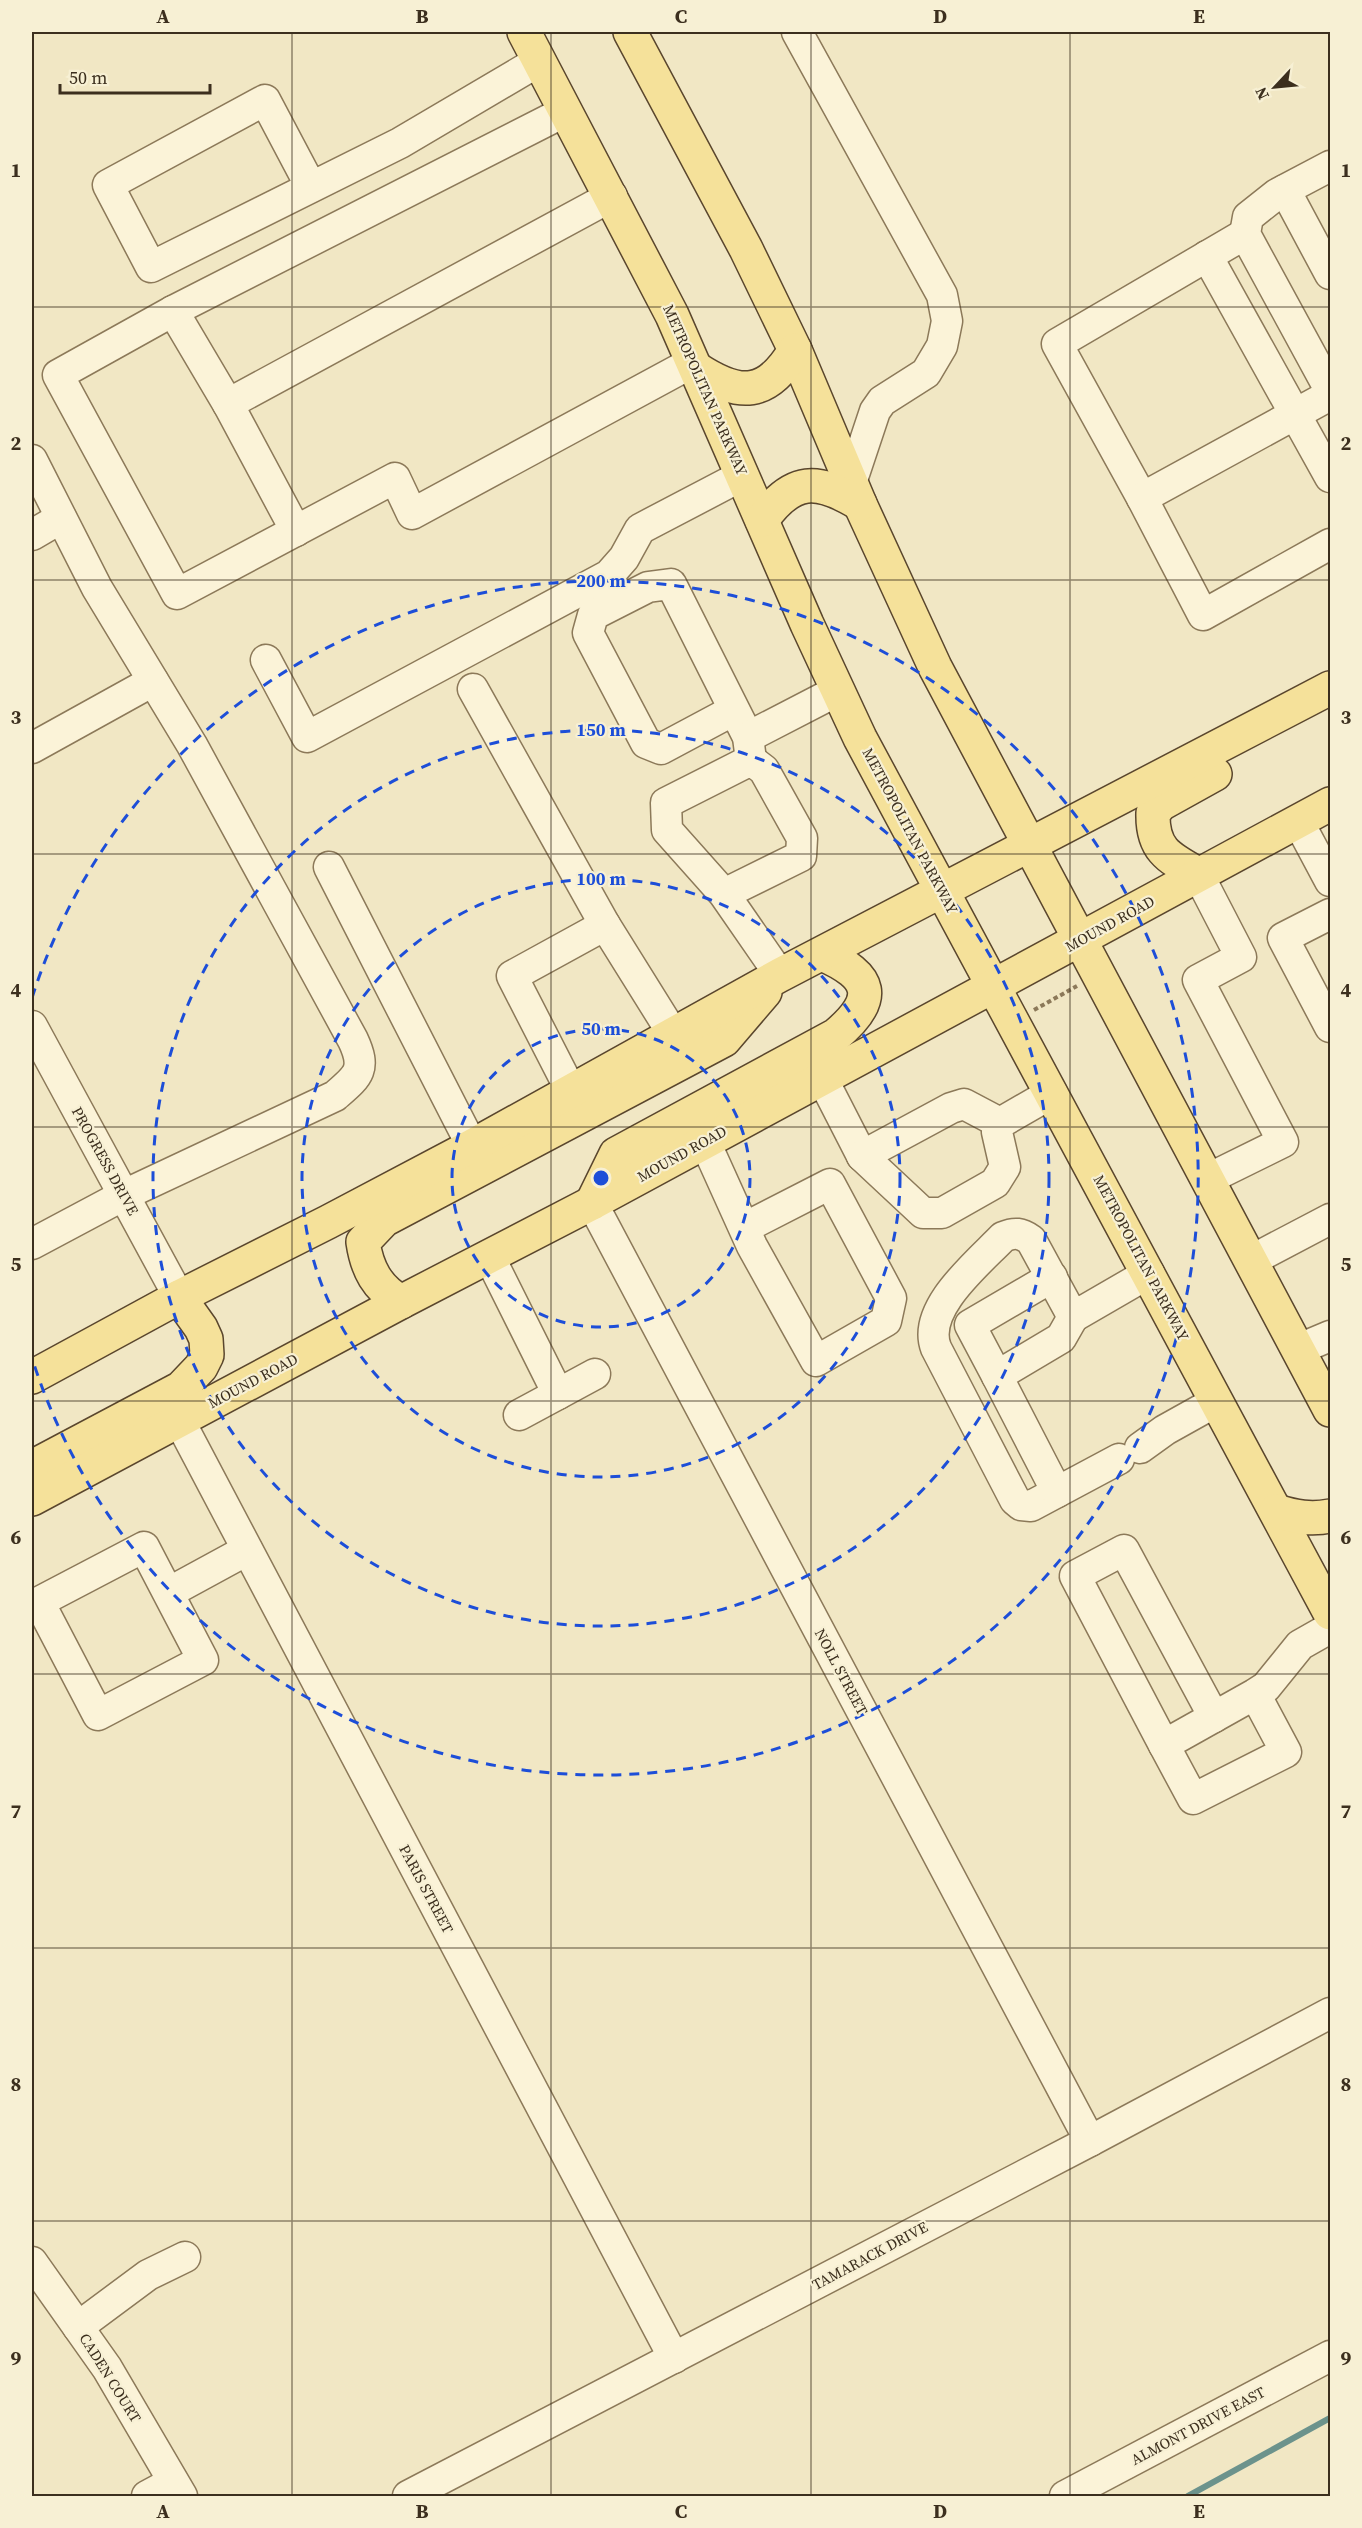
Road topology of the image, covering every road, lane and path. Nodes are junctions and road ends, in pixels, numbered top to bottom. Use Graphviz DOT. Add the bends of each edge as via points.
graph roads {
  1 [pos="524,32"];
  2 [pos="630,32"];
  3 [pos="797,32"];
  4 [pos="539,61"];
  5 [pos="566,111"];
  6 [pos="1330,166"];
  7 [pos="311,187"];
  8 [pos="1285,190"];
  9 [pos="612,196"];
  10 [pos="1245,234"];
  11 [pos="1207,256"];
  12 [pos="1330,274"];
  13 [pos="173,310"];
  14 [pos="795,350"];
  15 [pos="695,365"];
  16 [pos="1330,390"];
  17 [pos="1330,395"];
  18 [pos="228,404"];
  19 [pos="1295,414"];
  20 [pos="32,460"];
  21 [pos="743,475"];
  22 [pos="1330,477"];
  23 [pos="856,493"];
  24 [pos="1142,498"];
  25 [pos="61,519"];
  26 [pos="762,520"];
  27 [pos="296,531"];
  28 [pos="32,535"];
  29 [pos="1330,544"];
  30 [pos="266,660"];
  31 [pos="153,681"];
  32 [pos="1330,688"];
  33 [pos="473,689"];
  34 [pos="837,691"];
  35 [pos="734,710"];
  36 [pos="1330,712"];
  37 [pos="32,748"];
  38 [pos="750,749"];
  39 [pos="1330,804"];
  40 [pos="1298,822"];
  41 [pos="1029,845"];
  42 [pos="329,867"];
  43 [pos="1198,874"];
  44 [pos="1330,881"];
  45 [pos="941,891"];
  46 [pos="724,894"];
  47 [pos="1330,914"];
  48 [pos="605,925"];
  49 [pos="1080,940"];
  50 [pos="822,954"];
  51 [pos="780,975"];
  52 [pos="1083,983"];
  53 [pos="994,987"];
  54 [pos="1029,1012"];
  55 [pos="32,1026"];
  56 [pos="1330,1027"];
  57 [pos="673,1034"];
  58 [pos="822,1078"];
  59 [pos="571,1091"];
  60 [pos="1052,1093"];
  61 [pos="1000,1124"];
  62 [pos="705,1142"];
  63 [pos="472,1146"];
  64 [pos="862,1156"];
  65 [pos="1208,1179"];
  66 [pos="124,1195"];
  67 [pos="592,1203"];
  68 [pos="1330,1219"];
  69 [pos="744,1228"];
  70 [pos="32,1244"];
  71 [pos="489,1256"];
  72 [pos="1252,1260"];
  73 [pos="1149,1273"];
  74 [pos="1052,1277"];
  75 [pos="179,1297"];
  76 [pos="401,1302"];
  77 [pos="1073,1317"];
  78 [pos="1330,1336"];
  79 [pos="1299,1349"];
  80 [pos="595,1374"];
  81 [pos="997,1376"];
  82 [pos="32,1377"];
  83 [pos="558,1394"];
  84 [pos="1217,1401"];
  85 [pos="1329,1405"];
  86 [pos="519,1415"];
  87 [pos="179,1420"];
  88 [pos="32,1467"];
  89 [pos="1057,1492"];
  90 [pos="32,1499"];
  91 [pos="1276,1511"];
  92 [pos="1330,1516"];
  93 [pos="247,1550"];
  94 [pos="168,1593"];
  95 [pos="1330,1613"];
  96 [pos="1330,1628"];
  97 [pos="1256,1694"];
  98 [pos="1214,1717"];
  99 [pos="1164,1744"];
  100 [pos="1330,2013"];
  101 [pos="1090,2141"];
  102 [pos="185,2257"];
  103 [pos="32,2262"];
  104 [pos="78,2327"];
  105 [pos="1330,2356"];
  106 [pos="674,2358"];
  107 [pos="178,2489"];
  108 [pos="147,2496"];
  109 [pos="408,2496"];
  110 [pos="1065,2496"];
  1 -- 4 [label="main road, METROPOLITAN PARKWAY"];
  2 -- 14 [label="main road" via="718,193"];
  3 -- 23 [label="street" via="942,295 947,321 942,346 926,373 882,401 874,411"];
  4 -- 5 [label="main road, METROPOLITAN PARKWAY"];
  4 -- 7 [label="street" via="400,143"];
  5 -- 9 [label="main road, METROPOLITAN PARKWAY"];
  5 -- 13 [label="street"];
  6 -- 8 [label="street"];
  7 -- 7 [label="street" via="151,267 108,185 265,100"];
  8 -- 10 [label="street" via="1248,217"];
  8 -- 12 [label="street"];
  9 -- 15 [label="main road, METROPOLITAN PARKWAY"];
  9 -- 18 [label="street"];
  10 -- 11 [label="street"];
  10 -- 16 [label="street"];
  11 -- 19 [label="street"];
  11 -- 24 [label="street" via="1057,344"];
  13 -- 18 [label="street"];
  13 -- 27 [label="street" via="58,375 177,594"];
  14 -- 15 [label="main road" via="778,375 756,388 729,387"];
  14 -- 23 [label="main road"];
  15 -- 21 [label="main road, METROPOLITAN PARKWAY"];
  15 -- 27 [label="street" via="412,514 395,478"];
  17 -- 19 [label="street"];
  18 -- 27 [label="street"];
  19 -- 22 [label="street"];
  19 -- 24 [label="street"];
  20 -- 25 [label="street"];
  21 -- 26 [label="main road, METROPOLITAN PARKWAY"];
  21 -- 30 [label="street" via="640,529 609,575 307,737"];
  23 -- 26 [label="main road" via="801,487 780,497"];
  23 -- 41 [label="main road" via="935,667"];
  24 -- 29 [label="street" via="1203,615"];
  25 -- 28 [label="street"];
  25 -- 31 [label="street"];
  26 -- 34 [label="main road, METROPOLITAN PARKWAY"];
  31 -- 37 [label="street"];
  31 -- 66 [label="street" via="353,1040 361,1067 335,1096"];
  32 -- 41 [label="main road"];
  33 -- 48 [label="street"];
  34 -- 38 [label="street"];
  34 -- 45 [label="main road, METROPOLITAN PARKWAY"];
  35 -- 35 [label="street" via="671,584 648,587 593,615 588,633 646,743 661,749"];
  35 -- 38 [label="street"];
  36 -- 43 [label="main road" via="1174,796 1153,813 1156,841 1170,858"];
  38 -- 46 [label="street" via="802,838 801,856"];
  38 -- 46 [label="street" via="666,803 667,830"];
  39 -- 40 [label="main road, MOUND ROAD"];
  40 -- 43 [label="main road, MOUND ROAD"];
  40 -- 44 [label="street"];
  41 -- 45 [label="main road"];
  41 -- 49 [label="main road"];
  42 -- 63 [label="street"];
  43 -- 49 [label="main road, MOUND ROAD"];
  43 -- 65 [label="street" via="1241,957 1198,980 1283,1142"];
  45 -- 50 [label="main road"];
  45 -- 53 [label="main road, METROPOLITAN PARKWAY"];
  46 -- 51 [label="street"];
  47 -- 56 [label="street" via="1283,938"];
  48 -- 57 [label="street"];
  48 -- 59 [label="street" via="512,976"];
  49 -- 53 [label="main road, MOUND ROAD"];
  49 -- 65 [label="main road"];
  50 -- 51 [label="main road"];
  50 -- 67 [label="main road" via="843,964 864,988 865,1001 855,1019 836,1035 616,1154"];
  51 -- 57 [label="main road"];
  51 -- 76 [label="main road" via="724,1040 384,1220 363,1242 369,1269 386,1294"];
  52 -- 54 [label="path"];
  53 -- 58 [label="main road, MOUND ROAD"];
  53 -- 60 [label="main road, METROPOLITAN PARKWAY"];
  55 -- 66 [label="street, PROGRESS DRIVE"];
  57 -- 59 [label="main road"];
  58 -- 62 [label="main road, MOUND ROAD"];
  58 -- 64 [label="street"];
  59 -- 63 [label="main road"];
  60 -- 61 [label="street"];
  60 -- 73 [label="main road, METROPOLITAN PARKWAY"];
  61 -- 64 [label="street" via="964,1104"];
  61 -- 64 [label="street" via="997,1132 1005,1167 995,1183 942,1213 922,1213"];
  62 -- 67 [label="main road, MOUND ROAD"];
  62 -- 69 [label="street"];
  63 -- 75 [label="main road"];
  65 -- 72 [label="main road"];
  66 -- 70 [label="street"];
  66 -- 75 [label="street, PROGRESS DRIVE"];
  67 -- 71 [label="main road, MOUND ROAD"];
  67 -- 101 [label="street, NOLL STREET"];
  68 -- 72 [label="street"];
  69 -- 69 [label="street" via="830,1184 891,1298 886,1321 816,1361"];
  71 -- 76 [label="main road, MOUND ROAD"];
  71 -- 83 [label="street"];
  72 -- 79 [label="main road"];
  73 -- 77 [label="street"];
  73 -- 84 [label="main road, METROPOLITAN PARKWAY"];
  74 -- 77 [label="street"];
  74 -- 81 [label="street" via="970,1325"];
  74 -- 89 [label="street" via="1031,1240 1022,1234 1003,1237 953,1290 936,1316 932,1339 1015,1500 1031,1506"];
  75 -- 82 [label="main road"];
  75 -- 88 [label="main road" via="206,1340 207,1354 201,1367 181,1388"];
  76 -- 87 [label="main road, MOUND ROAD"];
  77 -- 81 [label="street" via="1061,1338"];
  78 -- 79 [label="street"];
  79 -- 85 [label="main road"];
  80 -- 83 [label="street"];
  81 -- 89 [label="street"];
  83 -- 86 [label="street"];
  84 -- 89 [label="street"];
  84 -- 91 [label="main road, METROPOLITAN PARKWAY"];
  87 -- 90 [label="main road, MOUND ROAD"];
  87 -- 93 [label="street, PARIS STREET"];
  91 -- 92 [label="main road" via="1298,1518"];
  91 -- 95 [label="main road, METROPOLITAN PARKWAY"];
  93 -- 94 [label="street"];
  93 -- 106 [label="street, PARIS STREET"];
  94 -- 94 [label="street" via="144,1547 39,1602 98,1715 203,1660"];
  96 -- 97 [label="street" via="1300,1645"];
  97 -- 98 [label="street"];
  97 -- 99 [label="street" via="1286,1752 1193,1799"];
  98 -- 99 [label="street"];
  98 -- 99 [label="street" via="1124,1550 1075,1576"];
  100 -- 101 [label="street, TAMARACK DRIVE"];
  101 -- 106 [label="street, TAMARACK DRIVE"];
  102 -- 104 [label="street" via="147,2275"];
  103 -- 104 [label="street, CADEN COURT"];
  104 -- 107 [label="street, CADEN COURT"];
  105 -- 110 [label="street, ALMONT DRIVE EAST"];
  106 -- 109 [label="street, TAMARACK DRIVE"];
  107 -- 108 [label="street"];
}
